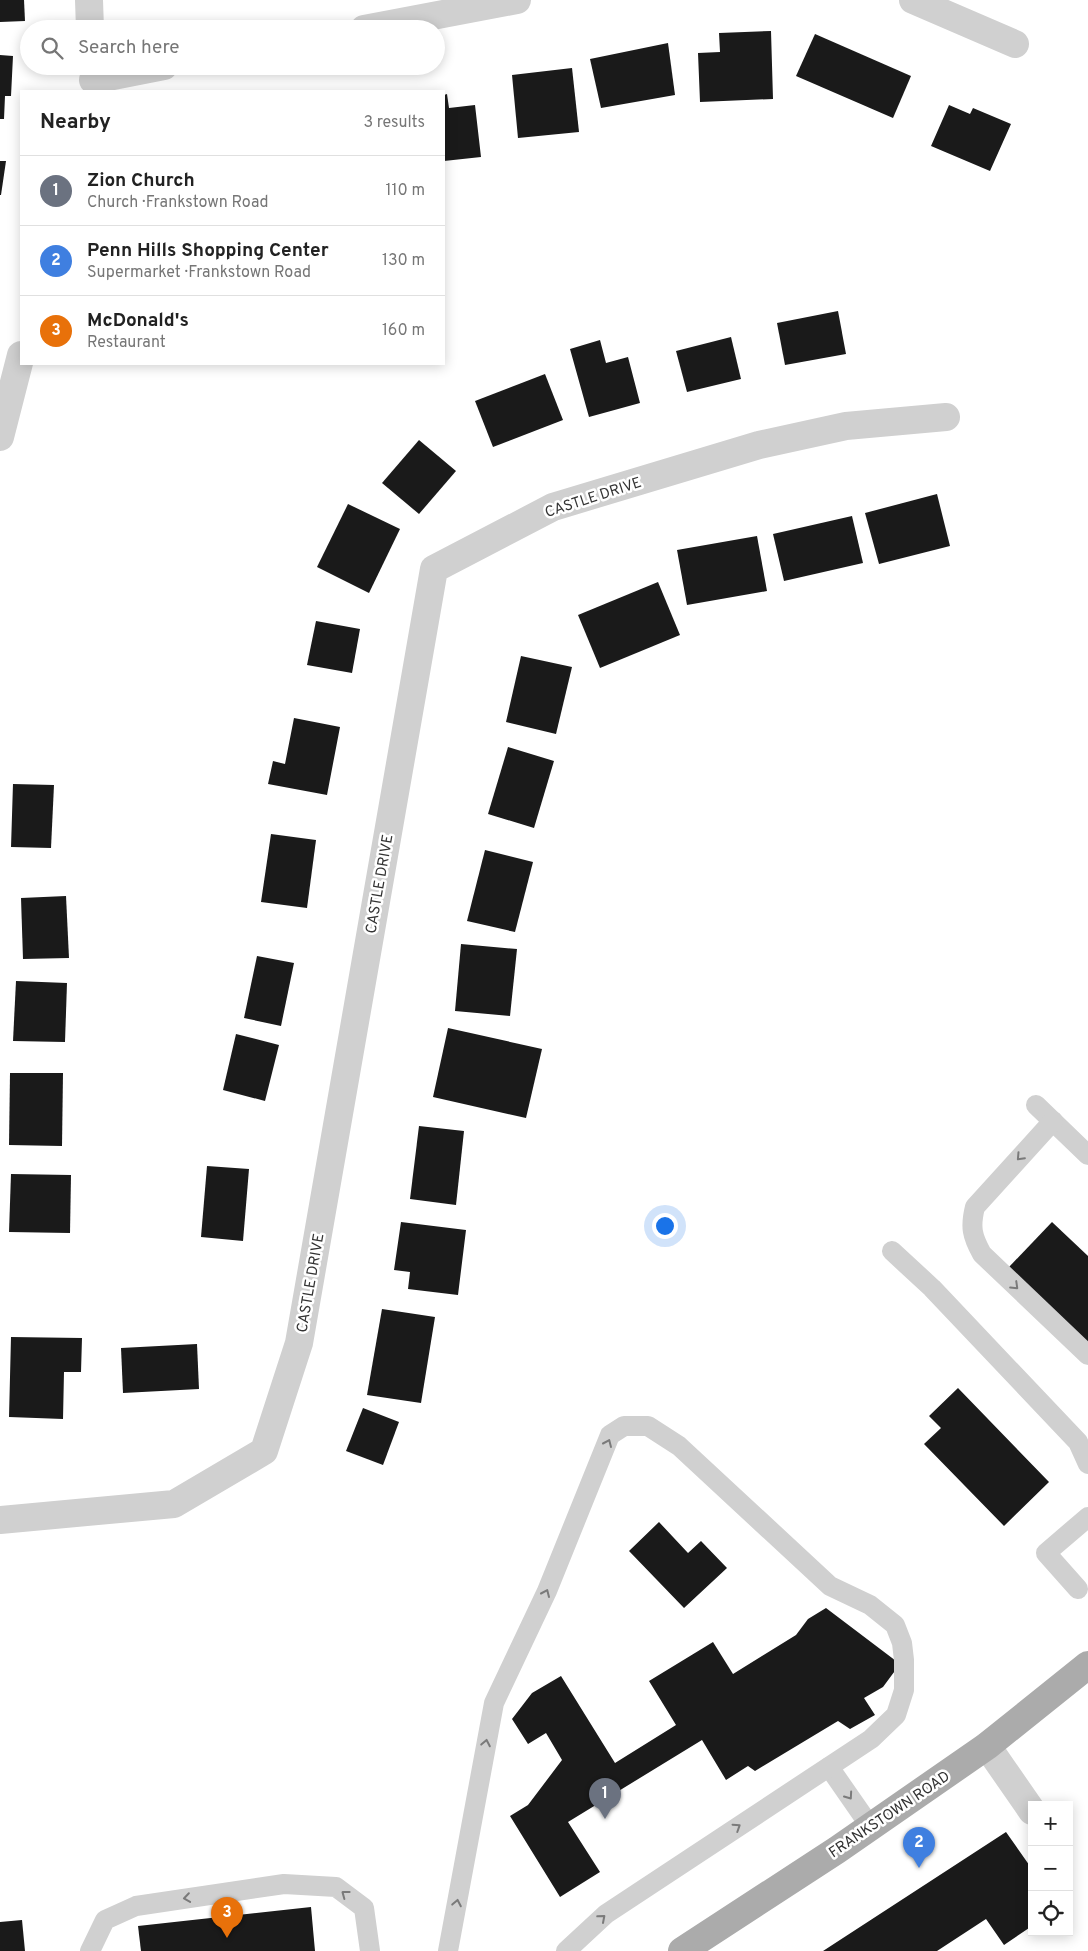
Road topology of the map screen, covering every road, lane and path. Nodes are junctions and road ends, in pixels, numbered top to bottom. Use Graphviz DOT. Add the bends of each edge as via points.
graph roads {
  1 [pos="89,0"];
  2 [pos="517,0"];
  3 [pos="913,0"];
  4 [pos="90,20"];
  5 [pos="411,20"];
  6 [pos="1015,44"];
  7 [pos="114,75"];
  8 [pos="92,79"];
  9 [pos="20,359"];
  10 [pos="946,417"];
  11 [pos="0,436"];
  12 [pos="1036,1105"];
  13 [pos="1052,1121"];
  14 [pos="1088,1154"];
  15 [pos="892,1251"];
  16 [pos="1088,1355"];
  17 [pos="1083,1435"];
  18 [pos="1088,1464"];
  19 [pos="1088,1516"];
  20 [pos="0,1520"];
  21 [pos="1078,1588"];
  22 [pos="1088,1666"];
  23 [pos="987,1746"];
  24 [pos="829,1767"];
  25 [pos="1028,1805"];
  26 [pos="870,1826"];
  27 [pos="90,1951"];
  28 [pos="370,1951"];
  29 [pos="448,1951"];
  30 [pos="566,1951"];
  31 [pos="682,1951"];
  1 -- 4 [label="street"];
  2 -- 5 [label="street"];
  3 -- 6 [label="street"];
  7 -- 8 [label="street"];
  9 -- 11 [label="street"];
  10 -- 20 [label="street, CASTLE DRIVE" via="846,426 759,445 553,507 434,569 299,1343 264,1451 174,1504"];
  12 -- 13 [label="lane"];
  13 -- 14 [label="lane"];
  13 -- 16 [label="lane, one-way" via="975,1207 971,1223 974,1239 982,1254"];
  15 -- 17 [label="lane"];
  17 -- 18 [label="lane"];
  19 -- 21 [label="lane" via="1046,1553"];
  22 -- 23 [label="main road, FRANKSTOWN ROAD"];
  23 -- 25 [label="street"];
  23 -- 26 [label="main road, FRANKSTOWN ROAD"];
  24 -- 26 [label="lane, one-way"];
  29 -- 24 [label="lane, one-way" via="494,1703 547,1592 610,1436 624,1426 648,1426 679,1446 830,1586 870,1606 895,1625 904,1660 904,1690 896,1715 870,1739"];
  30 -- 24 [label="lane, one-way" via="606,1914"];
  26 -- 31 [label="main road, FRANKSTOWN ROAD"];
  28 -- 27 [label="lane, one-way" via="364,1908 336,1887 284,1884 136,1906 105,1920"];
}
